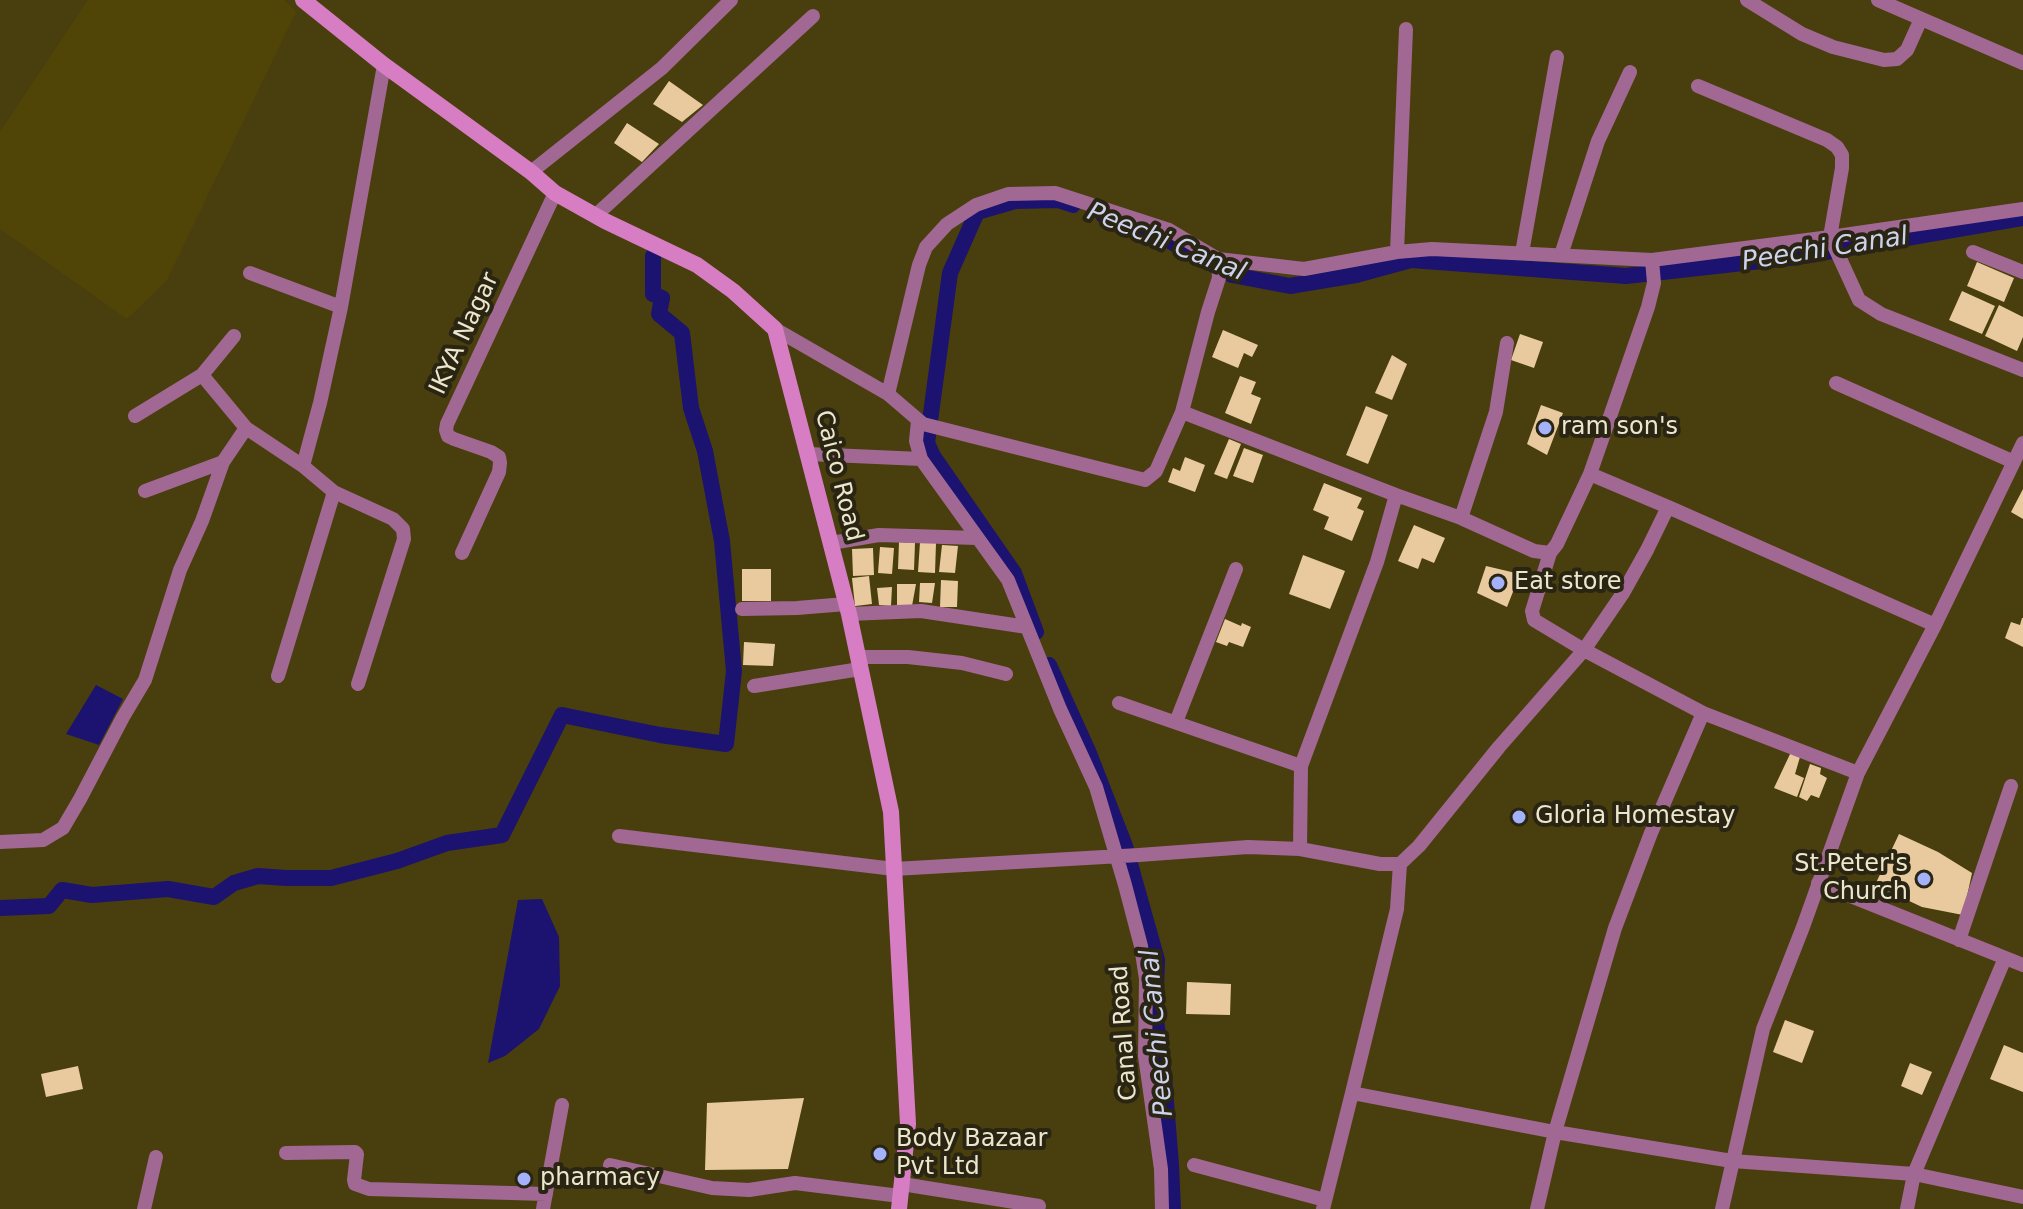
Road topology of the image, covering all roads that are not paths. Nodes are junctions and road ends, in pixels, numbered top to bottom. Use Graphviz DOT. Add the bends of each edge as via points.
graph roads {
  1 [pos="303,0"];
  2 [pos="731,0"];
  3 [pos="1747,0"];
  4 [pos="1878,0"];
  5 [pos="813,16"];
  6 [pos="1921,19"];
  7 [pos="1406,29"];
  8 [pos="1557,57"];
  9 [pos="2023,63"];
  10 [pos="384,65"];
  11 [pos="1630,72"];
  12 [pos="1698,86"];
  13 [pos="531,172"];
  14 [pos="555,193"];
  15 [pos="2023,209"];
  16 [pos="595,216"];
  17 [pos="1830,237"];
  18 [pos="1397,252"];
  19 [pos="1973,252"];
  20 [pos="1522,253"];
  21 [pos="1561,255"];
  22 [pos="1218,259"];
  23 [pos="1653,263"];
  24 [pos="2023,272"];
  25 [pos="250,273"];
  26 [pos="341,307"];
  27 [pos="775,329"];
  28 [pos="234,336"];
  29 [pos="1507,343"];
  30 [pos="2023,370"];
  31 [pos="202,375"];
  32 [pos="1836,383"];
  33 [pos="888,394"];
  34 [pos="1182,412"];
  35 [pos="135,416"];
  36 [pos="920,422"];
  37 [pos="246,428"];
  38 [pos="2023,443"];
  39 [pos="808,454"];
  40 [pos="921,459"];
  41 [pos="223,462"];
  42 [pos="2014,462"];
  43 [pos="303,466"];
  44 [pos="1590,474"];
  45 [pos="145,491"];
  46 [pos="334,492"];
  47 [pos="1396,495"];
  48 [pos="1668,507"];
  49 [pos="1461,518"];
  50 [pos="977,538"];
  51 [pos="831,543"];
  52 [pos="462,553"];
  53 [pos="1550,553"];
  54 [pos="1236,569"];
  55 [pos="742,609"];
  56 [pos="847,609"];
  57 [pos="1935,625"];
  58 [pos="1027,627"];
  59 [pos="1584,650"];
  60 [pos="859,663"];
  61 [pos="1006,674"];
  62 [pos="278,676"];
  63 [pos="358,684"];
  64 [pos="754,686"];
  65 [pos="1119,703"];
  66 [pos="1703,713"];
  67 [pos="1176,722"];
  68 [pos="1301,766"];
  69 [pos="1858,773"];
  70 [pos="2011,786"];
  71 [pos="619,836"];
  72 [pos="0,842"];
  73 [pos="1300,849"];
  74 [pos="1119,856"];
  75 [pos="1400,864"];
  76 [pos="894,869"];
  77 [pos="1818,883"];
  78 [pos="1959,940"];
  79 [pos="2005,958"];
  80 [pos="2023,965"];
  81 [pos="1352,1093"];
  82 [pos="562,1105"];
  83 [pos="1555,1132"];
  84 [pos="286,1153"];
  85 [pos="156,1157"];
  86 [pos="1732,1161"];
  87 [pos="610,1165"];
  88 [pos="1194,1165"];
  89 [pos="1914,1174"];
  90 [pos="900,1196"];
  91 [pos="2023,1197"];
  92 [pos="544,1201"];
  93 [pos="1324,1204"];
  94 [pos="1039,1206"];
  95 [pos="144,1209"];
  96 [pos="1162,1209"];
  97 [pos="1537,1209"];
  98 [pos="1722,1209"];
  99 [pos="1907,1209"];
  1 -- 10 [label="street"];
  2 -- 13 [label="street" via="662,68"];
  3 -- 6 [label="street" via="1802,34 1884,60 1897,59 1907,50"];
  4 -- 6 [label="street"];
  5 -- 16 [label="street"];
  6 -- 9 [label="street"];
  7 -- 18 [label="street"];
  8 -- 20 [label="street"];
  10 -- 13 [label="street"];
  10 -- 26 [label="street"];
  11 -- 21 [label="street" via="1598,141"];
  12 -- 17 [label="street" via="1837,147 1842,168"];
  13 -- 14 [label="street"];
  14 -- 16 [label="street"];
  14 -- 52 [label="street, IKYA Nagar" via="447,424 448,436 491,452 500,463"];
  15 -- 17 [label="street"];
  16 -- 27 [label="street" via="697,265"];
  17 -- 23 [label="street"];
  17 -- 30 [label="street" via="1859,300 1881,314"];
  18 -- 20 [label="street"];
  18 -- 22 [label="street" via="1304,269"];
  19 -- 24 [label="street"];
  20 -- 21 [label="street"];
  21 -- 23 [label="street"];
  22 -- 33 [label="street" via="1169,230 1055,193 1008,194 976,205 947,224 926,247"];
  22 -- 34 [label="street" via="1219,278"];
  23 -- 44 [label="street" via="1648,307"];
  25 -- 26 [label="street"];
  26 -- 43 [label="street"];
  27 -- 33 [label="street"];
  27 -- 39 [label="street, Caico Road"];
  28 -- 31 [label="street"];
  29 -- 49 [label="street" via="1496,412"];
  31 -- 35 [label="street"];
  31 -- 37 [label="street"];
  32 -- 42 [label="street"];
  33 -- 36 [label="street"];
  34 -- 36 [label="street" via="1156,471 1145,480"];
  34 -- 47 [label="street"];
  36 -- 40 [label="street" via="916,441"];
  37 -- 41 [label="street"];
  37 -- 43 [label="street"];
  38 -- 42 [label="street"];
  39 -- 40 [label="street"];
  39 -- 51 [label="street, Caico Road"];
  40 -- 50 [label="street, Canal Road"];
  41 -- 45 [label="street"];
  41 -- 72 [label="street" via="180,570 145,680 63,828 43,840"];
  42 -- 57 [label="street"];
  43 -- 46 [label="street"];
  44 -- 48 [label="street"];
  44 -- 53 [label="street"];
  46 -- 62 [label="street"];
  46 -- 63 [label="street" via="393,519 403,529"];
  47 -- 49 [label="street"];
  47 -- 68 [label="street" via="1377,562"];
  48 -- 57 [label="street"];
  48 -- 59 [label="street" via="1623,593"];
  49 -- 53 [label="street"];
  50 -- 51 [label="street" via="879,535"];
  50 -- 58 [label="street, Canal Road" via="1008,580"];
  51 -- 56 [label="street, Caico Road"];
  53 -- 59 [label="street" via="1532,611 1534,620"];
  54 -- 67 [label="street"];
  55 -- 56 [label="street"];
  56 -- 58 [label="street" via="921,611"];
  56 -- 60 [label="street, Caico Road"];
  57 -- 69 [label="street"];
  58 -- 74 [label="street, Canal Road" via="1096,787"];
  59 -- 66 [label="street"];
  59 -- 75 [label="street"];
  60 -- 61 [label="street" via="908,657"];
  60 -- 64 [label="street"];
  60 -- 76 [label="street, Caico Road" via="891,812"];
  65 -- 67 [label="street"];
  66 -- 69 [label="street"];
  66 -- 83 [label="street" via="1615,928"];
  67 -- 68 [label="street"];
  68 -- 73 [label="street"];
  69 -- 77 [label="street"];
  70 -- 78 [label="street"];
  71 -- 76 [label="street"];
  73 -- 74 [label="street" via="1248,847"];
  73 -- 75 [label="street"];
  74 -- 76 [label="street"];
  74 -- 96 [label="street, Canal Road" via="1146,979 1145,1056"];
  75 -- 81 [label="street" via="1397,909"];
  76 -- 90 [label="street, Caico Road" via="908,1124"];
  77 -- 78 [label="street"];
  77 -- 86 [label="street" via="1763,1029"];
  78 -- 79 [label="street"];
  79 -- 80 [label="street"];
  79 -- 89 [label="street"];
  81 -- 83 [label="street"];
  81 -- 93 [label="street"];
  82 -- 92 [label="street"];
  83 -- 86 [label="street"];
  83 -- 97 [label="street"];
  84 -- 92 [label="street" via="355,1152 355,1184 369,1189"];
  85 -- 95 [label="street"];
  86 -- 89 [label="street"];
  86 -- 98 [label="street"];
  87 -- 90 [label="street" via="712,1188 749,1190 795,1183"];
  88 -- 93 [label="street"];
  89 -- 91 [label="street"];
  89 -- 99 [label="street"];
  90 -- 94 [label="street"];
}
